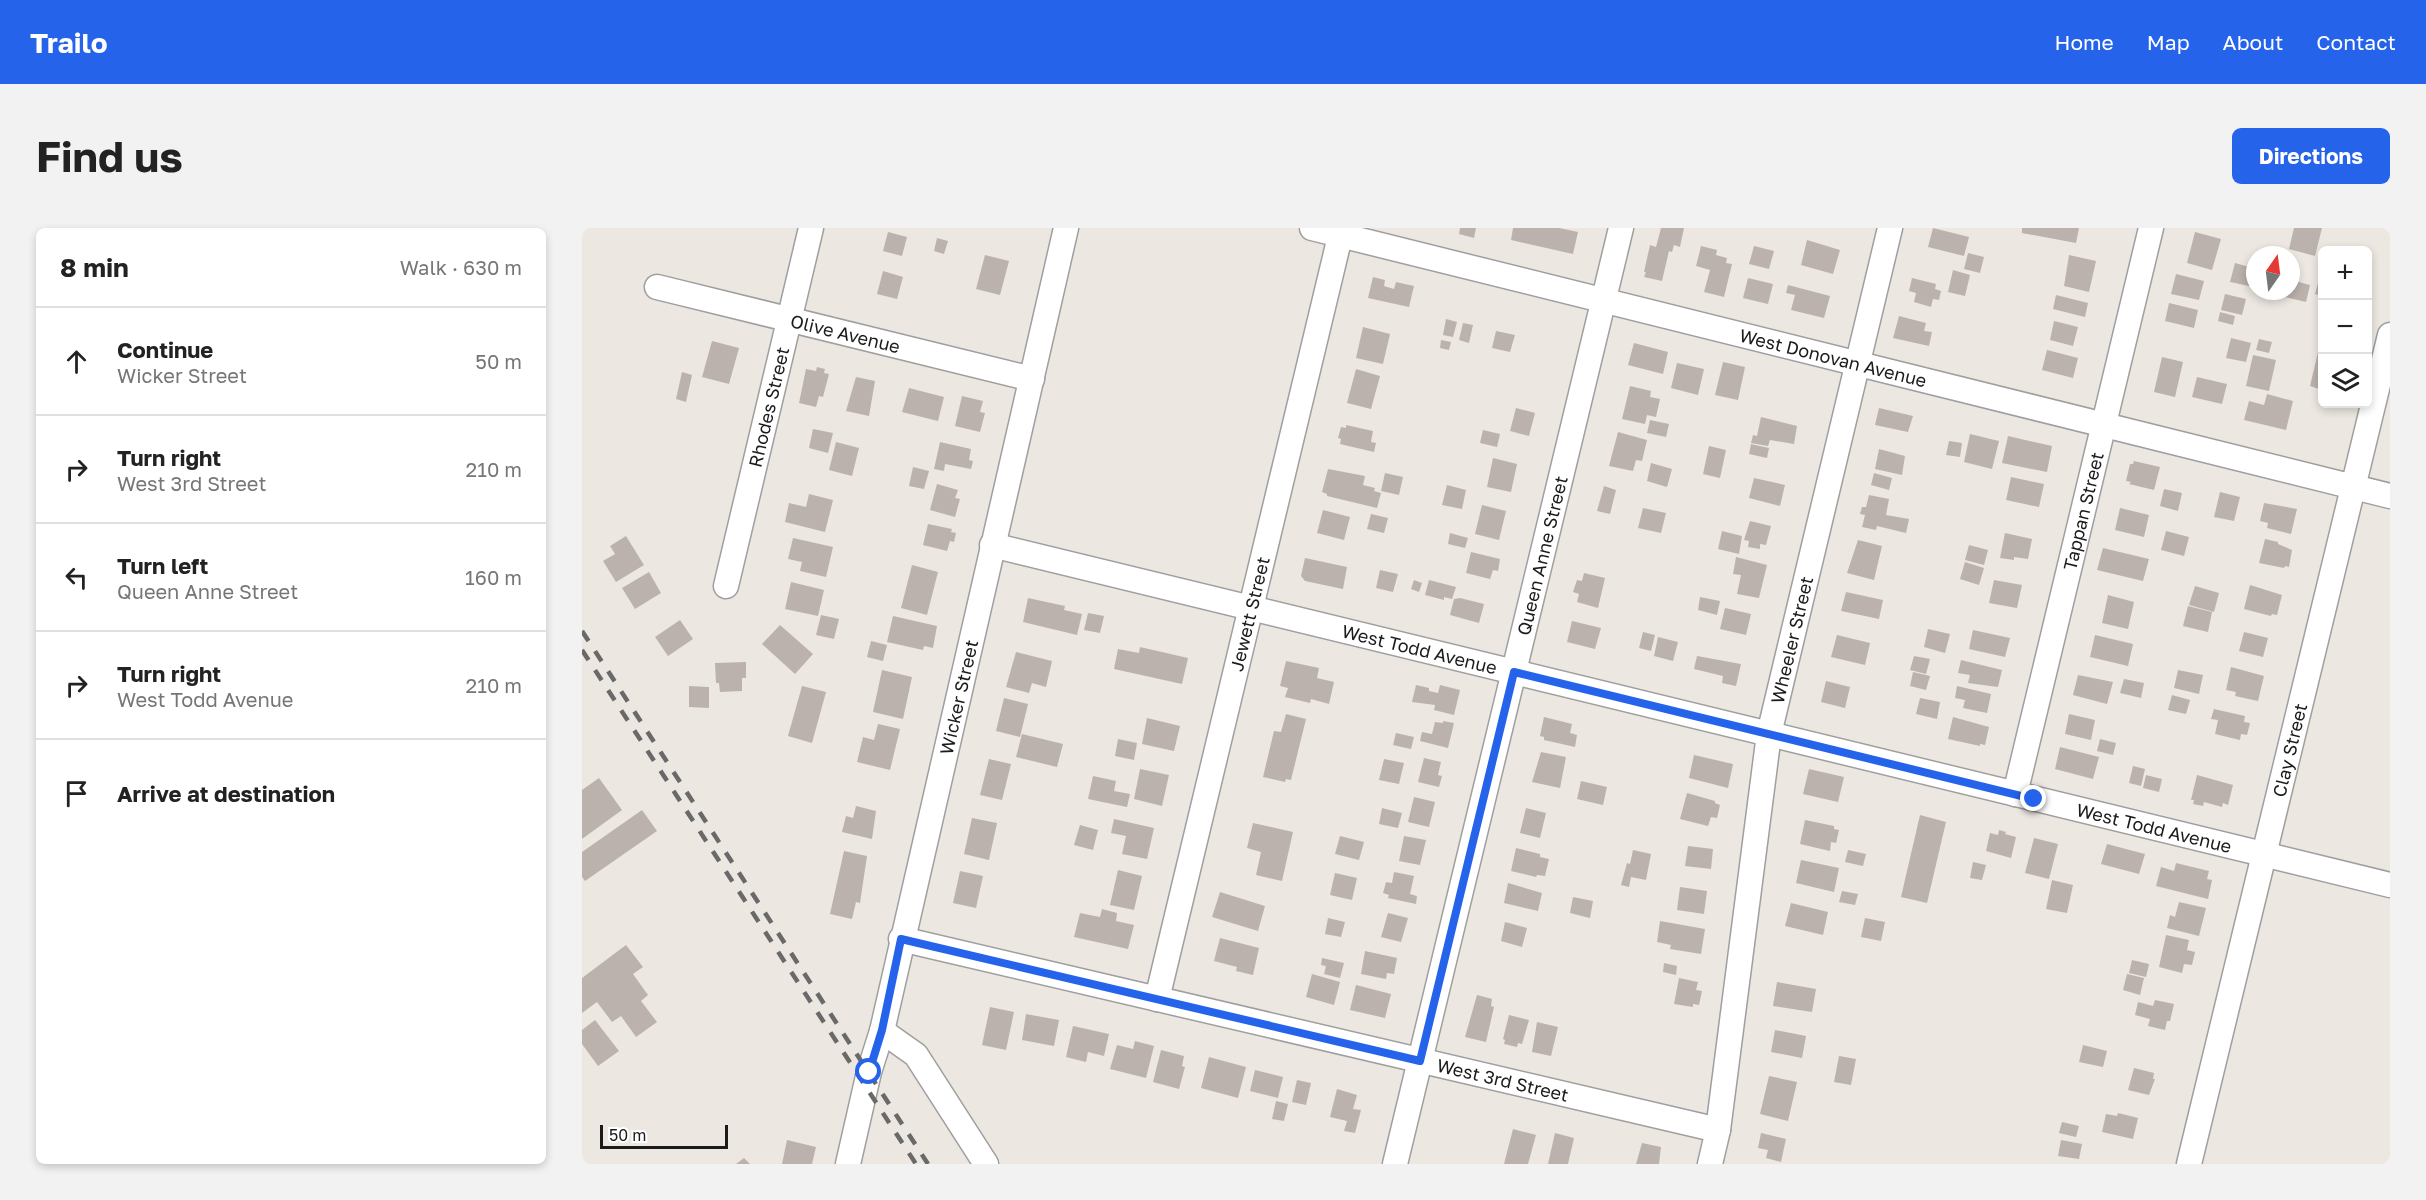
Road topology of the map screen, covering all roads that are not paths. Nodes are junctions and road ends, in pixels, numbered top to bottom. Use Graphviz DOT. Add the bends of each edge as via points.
graph roads {
  1 [pos="811,228"];
  2 [pos="1066,228"];
  3 [pos="1312,228"];
  4 [pos="1622,228"];
  5 [pos="1890,228"];
  6 [pos="2151,228"];
  7 [pos="1342,232"];
  8 [pos="657,287"];
  9 [pos="1604,301"];
  10 [pos="789,319"];
  11 [pos="2390,335"];
  12 [pos="1857,364"];
  13 [pos="1032,379"];
  14 [pos="2104,425"];
  15 [pos="2353,487"];
  16 [pos="2390,496"];
  17 [pos="992,545"];
  18 [pos="726,586"];
  19 [pos="1251,608"];
  20 [pos="1514,672"];
  21 [pos="1769,734"];
  22 [pos="2015,794"];
  23 [pos="2265,855"];
  24 [pos="2390,885"];
  25 [pos="901,939"];
  26 [pos="1157,999"];
  27 [pos="882,1030"];
  28 [pos="1420,1061"];
  29 [pos="1718,1130"];
  30 [pos="848,1164"];
  31 [pos="986,1164"];
  32 [pos="1395,1164"];
  33 [pos="1710,1164"];
  34 [pos="2190,1164"];
  1 -- 10 [label="street, Rhodes Street"];
  2 -- 13 [label="street, Wicker Street"];
  3 -- 7 [label="street, West Donovan Avenue"];
  4 -- 9 [label="street, Queen Anne Street"];
  5 -- 12 [label="street, Wheeler Street"];
  6 -- 14 [label="street, Tappan Street"];
  7 -- 9 [label="street, West Donovan Avenue"];
  7 -- 19 [label="street, Jewett Street"];
  8 -- 10 [label="street, Olive Avenue"];
  9 -- 12 [label="street, West Donovan Avenue"];
  9 -- 20 [label="street, Queen Anne Street"];
  10 -- 13 [label="street, Olive Avenue"];
  10 -- 18 [label="street, Rhodes Street"];
  11 -- 15 [label="street, Clay Street"];
  12 -- 14 [label="street, West Donovan Avenue"];
  12 -- 21 [label="street, Wheeler Street"];
  13 -- 17 [label="street, Wicker Street"];
  14 -- 15 [label="street, West Donovan Avenue"];
  14 -- 22 [label="street, Tappan Street"];
  15 -- 16 [label="street, West Donovan Avenue"];
  15 -- 23 [label="street, Clay Street"];
  17 -- 19 [label="street, West Todd Avenue"];
  17 -- 25 [label="street, Wicker Street"];
  19 -- 20 [label="street, West Todd Avenue"];
  19 -- 26 [label="street, Jewett Street"];
  20 -- 21 [label="street, West Todd Avenue"];
  20 -- 28 [label="street, Queen Anne Street"];
  21 -- 22 [label="street, West Todd Avenue"];
  21 -- 29 [label="street, Wheeler Street"];
  22 -- 23 [label="street, West Todd Avenue"];
  23 -- 24 [label="street, West Todd Avenue"];
  23 -- 34 [label="street, Clay Street"];
  25 -- 26 [label="street, West 3rd Street"];
  25 -- 27 [label="street, Wicker Street"];
  26 -- 28 [label="street, West 3rd Street"];
  27 -- 30 [label="street, Wicker Street"];
  27 -- 31 [label="street" via="916,1055"];
  28 -- 29 [label="street, West 3rd Street"];
  28 -- 32 [label="street, Queen Anne Street"];
  29 -- 33 [label="street, Wheeler Street"];
}
